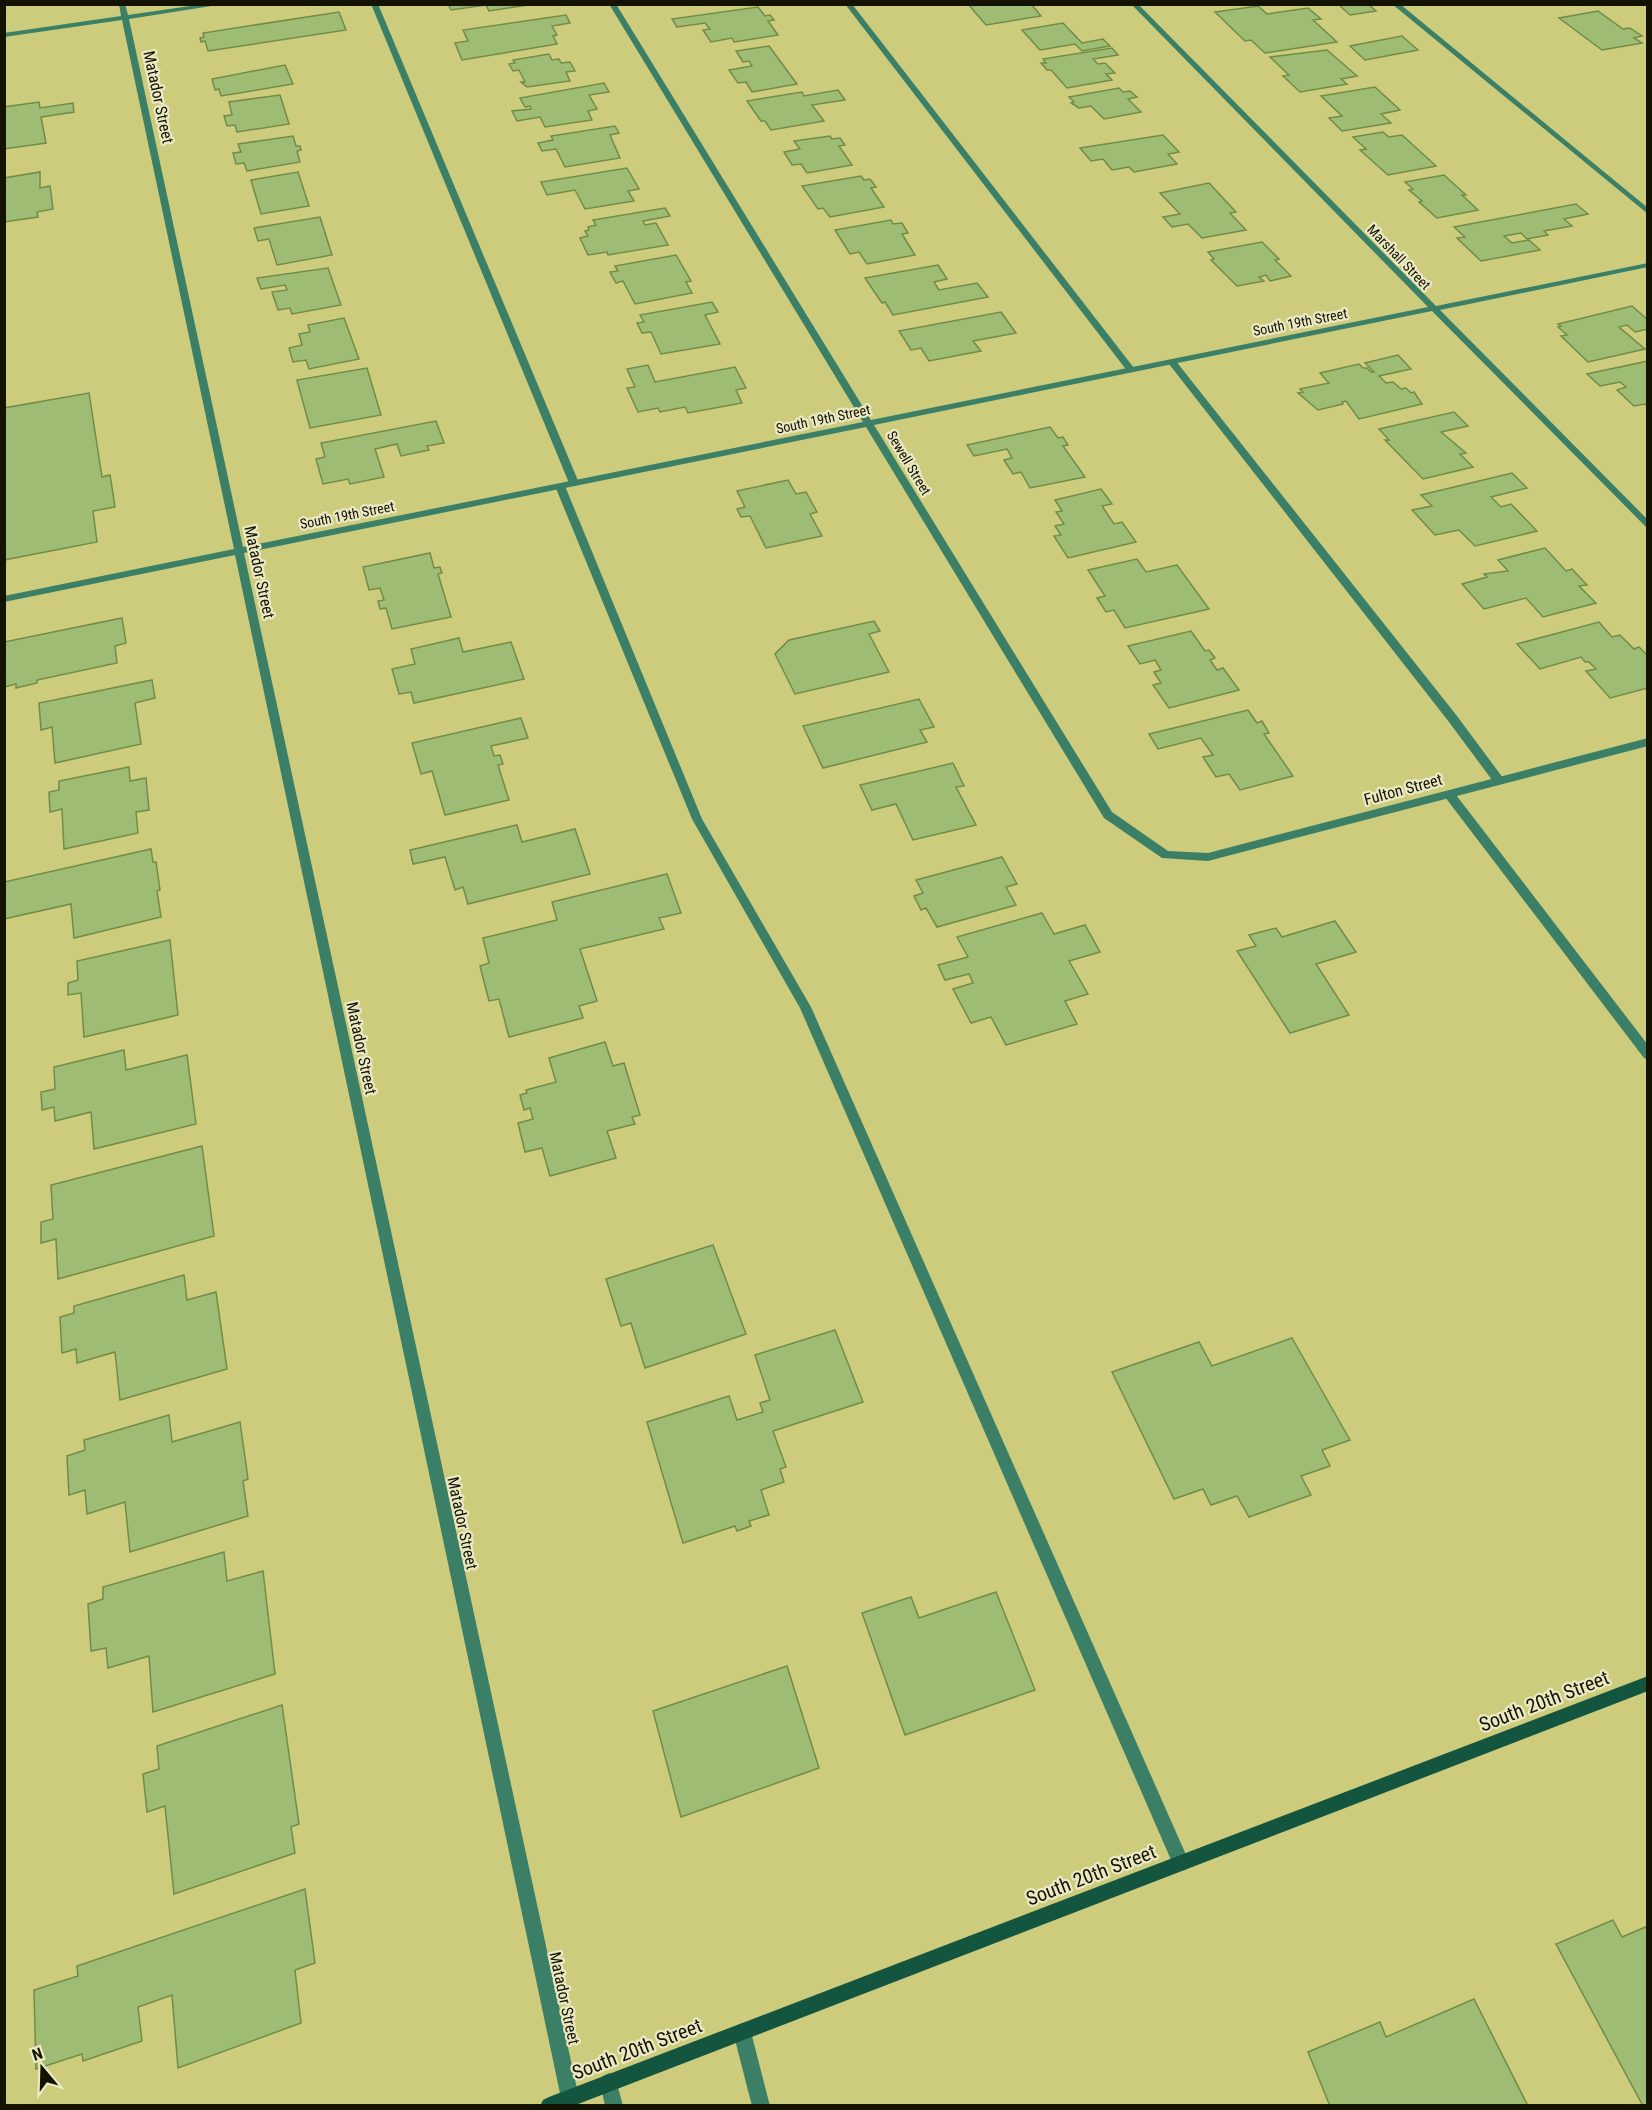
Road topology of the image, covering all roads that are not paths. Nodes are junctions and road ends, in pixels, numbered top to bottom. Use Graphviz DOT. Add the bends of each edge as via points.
graph roads {
  1 [pos="122,4"];
  2 [pos="221,4"];
  3 [pos="374,4"];
  4 [pos="612,4"];
  5 [pos="848,4"];
  6 [pos="1134,4"];
  7 [pos="1395,4"];
  8 [pos="125,18"];
  9 [pos="4,35"];
  10 [pos="1647,212"];
  11 [pos="1647,265"];
  12 [pos="1431,309"];
  13 [pos="1172,362"];
  14 [pos="1131,370"];
  15 [pos="868,423"];
  16 [pos="574,483"];
  17 [pos="560,486"];
  18 [pos="1647,526"];
  19 [pos="239,551"];
  20 [pos="4,598"];
  21 [pos="1647,742"];
  22 [pos="1498,781"];
  23 [pos="1449,794"];
  24 [pos="1166,855"];
  25 [pos="1647,1056"];
  26 [pos="1647,1683"];
  27 [pos="1181,1863"];
  28 [pos="742,2032"];
  29 [pos="609,2082"];
  30 [pos="570,2098"];
  31 [pos="549,2106"];
  32 [pos="614,2106"];
  33 [pos="761,2106"];
  1 -- 8 [label="street, Matador Street"];
  2 -- 8 [label="street"];
  3 -- 16 [label="street"];
  4 -- 15 [label="street, Sewell Street"];
  5 -- 14 [label="street"];
  6 -- 12 [label="street, Marshall Street"];
  7 -- 10 [label="street"];
  8 -- 9 [label="street"];
  8 -- 19 [label="street, Matador Street"];
  11 -- 12 [label="street, South 19th Street"];
  12 -- 13 [label="street, South 19th Street"];
  12 -- 18 [label="street, Marshall Street"];
  13 -- 14 [label="street, South 19th Street"];
  13 -- 22 [label="street"];
  14 -- 15 [label="street, South 19th Street"];
  15 -- 16 [label="street, South 19th Street"];
  15 -- 24 [label="street, Sewell Street" via="1108,815"];
  16 -- 17 [label="street, South 19th Street"];
  17 -- 19 [label="street, South 19th Street"];
  17 -- 27 [label="street" via="697,819 805,1007"];
  19 -- 20 [label="street, South 19th Street"];
  19 -- 30 [label="street, Matador Street"];
  21 -- 22 [label="street, Fulton Street"];
  22 -- 23 [label="street, Fulton Street"];
  23 -- 24 [label="street, Fulton Street" via="1208,858"];
  23 -- 25 [label="street"];
  26 -- 27 [label="street, South 20th Street"];
  27 -- 28 [label="street, South 20th Street"];
  28 -- 29 [label="street, South 20th Street"];
  28 -- 33 [label="street"];
  29 -- 30 [label="street, South 20th Street"];
  29 -- 32 [label="street"];
  30 -- 31 [label="street, South 20th Street"];
}
